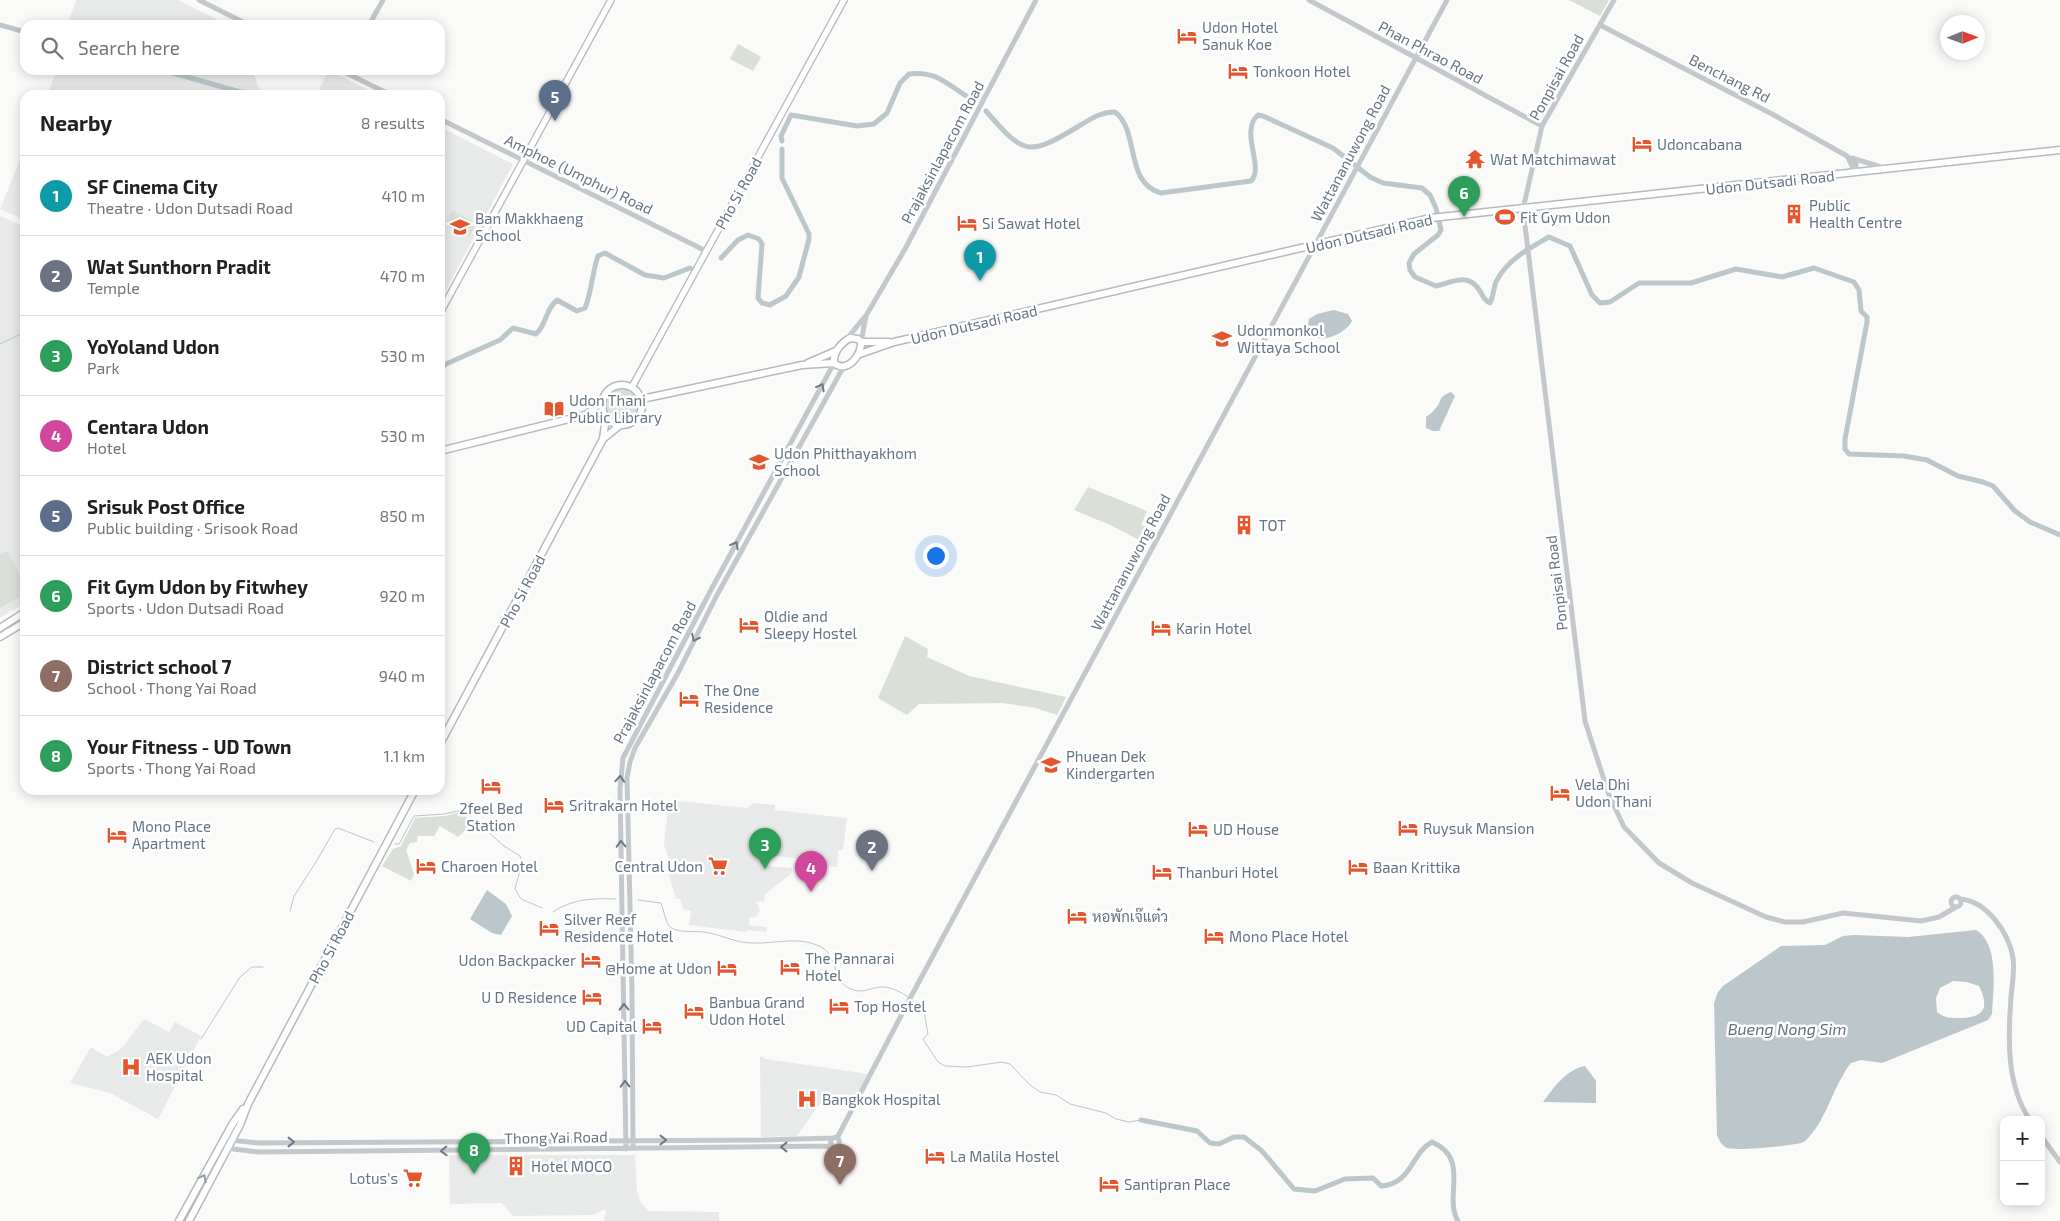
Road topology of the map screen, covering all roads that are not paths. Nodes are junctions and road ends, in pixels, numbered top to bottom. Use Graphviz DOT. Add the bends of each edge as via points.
graph roads {
  1 [pos="199,0"];
  2 [pos="383,0"];
  3 [pos="611,0"];
  4 [pos="844,0"];
  5 [pos="1036,0"];
  6 [pos="1309,0"];
  7 [pos="1447,0"];
  8 [pos="1614,0"];
  9 [pos="238,20"];
  10 [pos="372,20"];
  11 [pos="1600,25"];
  12 [pos="1416,58"];
  13 [pos="351,75"];
  14 [pos="381,90"];
  15 [pos="445,121"];
  16 [pos="1542,126"];
  17 [pos="2060,150"];
  18 [pos="1847,156"];
  19 [pos="523,160"];
  20 [pos="1887,169"];
  21 [pos="1856,173"];
  22 [pos="1523,210"];
  23 [pos="1316,245"];
  24 [pos="706,251"];
  25 [pos="445,304"];
  26 [pos="867,314"];
  27 [pos="846,340"];
  28 [pos="861,342"];
  29 [pos="894,342"];
  30 [pos="836,351"];
  31 [pos="860,354"];
  32 [pos="834,363"];
  33 [pos="802,365"];
  34 [pos="844,366"];
  35 [pos="632,387"];
  36 [pos="642,399"];
  37 [pos="602,401"];
  38 [pos="814,401"];
  39 [pos="821,406"];
  40 [pos="585,415"];
  41 [pos="606,417"];
  42 [pos="620,425"];
  43 [pos="603,439"];
  44 [pos="445,450"];
  45 [pos="766,488"];
  46 [pos="774,490"];
  47 [pos="704,604"];
  48 [pos="711,607"];
  49 [pos="20,615"];
  50 [pos="20,625"];
  51 [pos="0,628"];
  52 [pos="0,637"];
  53 [pos="651,705"];
  54 [pos="658,709"];
  55 [pos="445,735"];
  56 [pos="412,795"];
  57 [pos="620,828"];
  58 [pos="628,830"];
  59 [pos="621,889"];
  60 [pos="630,889"];
  61 [pos="623,960"];
  62 [pos="632,960"];
  63 [pos="624,1040"];
  64 [pos="633,1040"];
  65 [pos="625,1055"];
  66 [pos="633,1056"];
  67 [pos="248,1104"];
  68 [pos="2027,1116"];
  69 [pos="233,1122"];
  70 [pos="808,1138"];
  71 [pos="835,1138"];
  72 [pos="626,1140"];
  73 [pos="633,1140"];
  74 [pos="2045,1141"];
  75 [pos="227,1142"];
  76 [pos="259,1143"];
  77 [pos="809,1147"];
  78 [pos="626,1148"];
  79 [pos="633,1148"];
  80 [pos="259,1152"];
  81 [pos="213,1160"];
  82 [pos="2060,1162"];
  83 [pos="180,1221"];
  84 [pos="189,1221"];
  1 -- 9 [label="street"];
  2 -- 10 [label="street"];
  3 -- 19 [label="main road"];
  4 -- 24 [label="main road, Pho Si Road"];
  5 -- 26 [label="street, Prajaksinlapacom Road" via="940,184"];
  6 -- 12 [label="street, Phan Phrao Road"];
  7 -- 12 [label="street, Wattananuwong Road"];
  8 -- 11 [label="street, Ponpisai Road"];
  11 -- 16 [label="street, Ponpisai Road"];
  11 -- 18 [label="street, Benchang Rd"];
  12 -- 16 [label="street, Phan Phrao Road"];
  12 -- 23 [label="street, Wattananuwong Road"];
  13 -- 14 [label="street"];
  15 -- 19 [label="street, Amphoe (Umphur) Road"];
  16 -- 22 [label="street, Ponpisai Road"];
  17 -- 20 [label="main road, Udon Dutsadi Road"];
  18 -- 20 [label="street, Benchang Rd"];
  18 -- 21 [label="street" via="1856,164"];
  19 -- 24 [label="street, Amphoe (Umphur) Road"];
  19 -- 25 [label="main road"];
  20 -- 21 [label="main road, Udon Dutsadi Road"];
  21 -- 22 [label="main road, Udon Dutsadi Road"];
  22 -- 23 [label="main road, Udon Dutsadi Road" via="1431,218"];
  22 -- 68 [label="street, Ponpisai Road" via="1585,721 1609,795 1624,827 1659,863 1701,886 1778,920 1803,922 1843,913 1931,920 1957,903 1972,900 1994,919 2009,942 2013,960 2008,1031 2015,1091"];
  23 -- 29 [label="main road, Udon Dutsadi Road"];
  23 -- 71 [label="street, Wattananuwong Road"];
  24 -- 35 [label="main road, Pho Si Road"];
  26 -- 27 [label="street"];
  26 -- 28 [label="street"];
  27 -- 28 [label="main road, Udon Dutsadi Road" via="853,338"];
  27 -- 30 [label="main road"];
  28 -- 29 [label="main road, Udon Dutsadi Road"];
  28 -- 31 [label="main road"];
  29 -- 31 [label="main road, Udon Dutsadi Road"];
  30 -- 32 [label="main road"];
  30 -- 33 [label="main road"];
  31 -- 34 [label="main road, Udon Dutsadi Road"];
  32 -- 33 [label="main road"];
  32 -- 34 [label="main road"];
  38 -- 32 [label="street, Prajaksinlapacom Road, one-way"];
  33 -- 36 [label="main road"];
  34 -- 39 [label="street, Prajaksinlapacom Road"];
  35 -- 36 [label="main road"];
  35 -- 37 [label="main road" via="624,384 615,386 608,390"];
  36 -- 42 [label="main road" via="642,411 637,419"];
  37 -- 40 [label="main road"];
  37 -- 41 [label="main road"];
  38 -- 39 [label="street"];
  38 -- 45 [label="street, Prajaksinlapacom Road"];
  39 -- 46 [label="street, Prajaksinlapacom Road"];
  40 -- 41 [label="main road"];
  40 -- 44 [label="main road"];
  41 -- 42 [label="main road"];
  41 -- 43 [label="main road, Pho Si Road"];
  42 -- 43 [label="main road, Pho Si Road"];
  43 -- 55 [label="main road, Pho Si Road"];
  45 -- 46 [label="street"];
  47 -- 45 [label="street, Prajaksinlapacom Road, one-way"];
  46 -- 48 [label="street, Prajaksinlapacom Road"];
  47 -- 48 [label="street"];
  47 -- 53 [label="street, Prajaksinlapacom Road"];
  48 -- 54 [label="street, Prajaksinlapacom Road, one-way"];
  49 -- 51 [label="main road"];
  50 -- 52 [label="main road"];
  53 -- 54 [label="street"];
  57 -- 53 [label="street, Prajaksinlapacom Road, one-way" via="623,758"];
  54 -- 58 [label="street, Prajaksinlapacom Road" via="630,762 627,778"];
  56 -- 67 [label="main road, Pho Si Road"];
  57 -- 58 [label="street"];
  59 -- 57 [label="street, Prajaksinlapacom Road, one-way"];
  58 -- 60 [label="street, Prajaksinlapacom Road"];
  59 -- 60 [label="street"];
  59 -- 61 [label="street, Prajaksinlapacom Road"];
  60 -- 62 [label="street, Prajaksinlapacom Road"];
  61 -- 62 [label="street"];
  63 -- 61 [label="street, Prajaksinlapacom Road, one-way"];
  62 -- 64 [label="street, Prajaksinlapacom Road"];
  63 -- 64 [label="street"];
  63 -- 65 [label="street, Prajaksinlapacom Road"];
  64 -- 66 [label="street, Prajaksinlapacom Road"];
  65 -- 66 [label="street"];
  72 -- 65 [label="street, Prajaksinlapacom Road, one-way"];
  66 -- 73 [label="street, Prajaksinlapacom Road"];
  67 -- 69 [label="main road, Pho Si Road"];
  67 -- 75 [label="main road, Pho Si Road"];
  69 -- 75 [label="main road, Pho Si Road"];
  69 -- 81 [label="main road"];
  70 -- 71 [label="street, Thong Yai Road"];
  73 -- 70 [label="street, Thong Yai Road, one-way"];
  70 -- 77 [label="street"];
  71 -- 77 [label="street, Thong Yai Road" via="830,1141 833,1146"];
  72 -- 73 [label="street, Thong Yai Road"];
  76 -- 72 [label="street, Thong Yai Road, one-way"];
  72 -- 78 [label="street, Prajaksinlapacom Road"];
  73 -- 79 [label="street, Prajaksinlapacom Road"];
  74 -- 82 [label="street"];
  75 -- 76 [label="street, Thong Yai Road"];
  75 -- 80 [label="street, Thong Yai Road"];
  75 -- 81 [label="main road, Pho Si Road"];
  75 -- 84 [label="main road, Pho Si Road"];
  76 -- 80 [label="street"];
  77 -- 79 [label="street, Thong Yai Road, one-way"];
  78 -- 79 [label="street, Thong Yai Road"];
  78 -- 80 [label="street, Thong Yai Road, one-way"];
  83 -- 81 [label="main road, Pho Si Road, one-way"];
}
